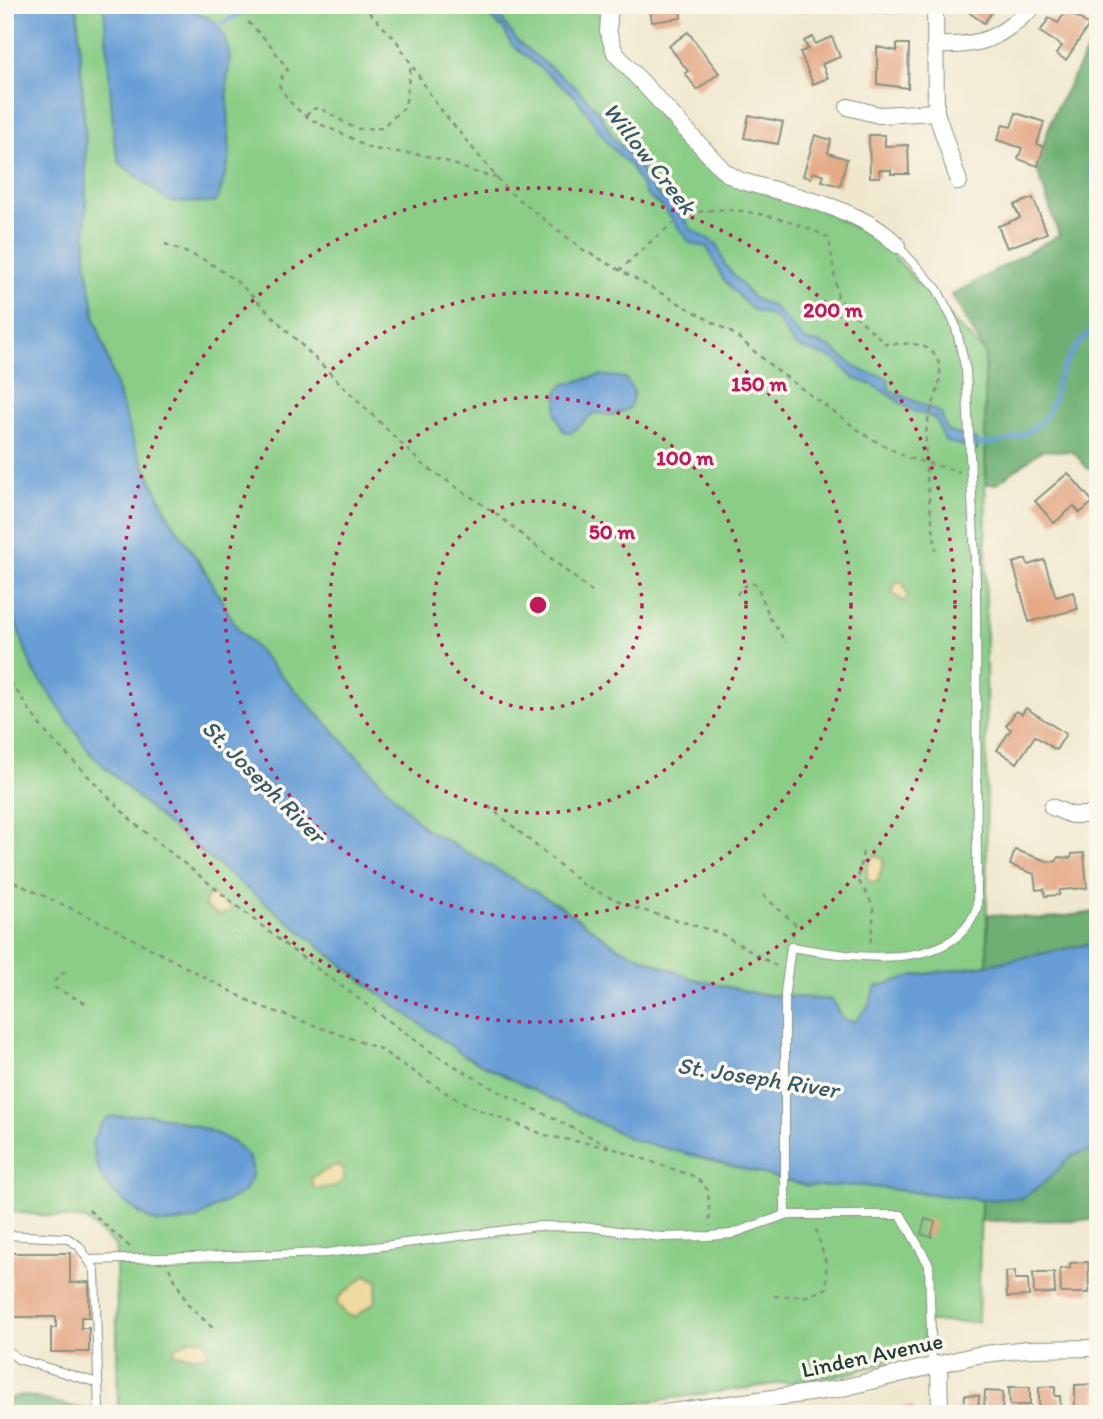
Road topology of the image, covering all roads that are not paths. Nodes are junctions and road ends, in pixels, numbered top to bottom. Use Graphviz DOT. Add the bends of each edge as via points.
graph roads {
  1 [pos="610,5"];
  2 [pos="935,5"];
  3 [pos="1035,5"];
  4 [pos="935,45"];
  5 [pos="848,107"];
  6 [pos="936,112"];
  7 [pos="959,182"];
  8 [pos="897,245"];
  9 [pos="1052,807"];
  10 [pos="1098,815"];
  11 [pos="785,1215"];
  12 [pos="5,1235"];
  13 [pos="90,1260"];
  14 [pos="5,1348"];
  15 [pos="1098,1348"];
  16 [pos="936,1365"];
  17 [pos="99,1383"];
  18 [pos="99,1414"];
  19 [pos="657,1414"];
  20 [pos="940,1414"];
  1 -- 8 [label="street" via="610,41 615,53 725,172 859,219"];
  2 -- 4 [label="street"];
  3 -- 4 [label="street" via="1010,29 982,43"];
  4 -- 6 [label="street"];
  5 -- 6 [label="street" via="878,115"];
  6 -- 7 [label="street"];
  8 -- 11 [label="lane" via="937,289 955,324 966,370 977,648 977,907 972,923 952,942 913,954 831,954 791,947 785,992"];
  9 -- 10 [label="street" via="1071,815"];
  11 -- 13 [label="lane" via="731,1234 710,1236 661,1237 538,1226 328,1253"];
  11 -- 16 [label="lane" via="901,1215 929,1265"];
  12 -- 13 [label="lane" via="67,1238"];
  13 -- 17 [label="lane" via="95,1270"];
  14 -- 17 [label="lane" via="18,1359"];
  15 -- 16 [label="street, Linden Avenue" via="1004,1351"];
  16 -- 19 [label="street, Linden Avenue" via="838,1390"];
  16 -- 20 [label="street"];
  17 -- 18 [label="lane"];
}
